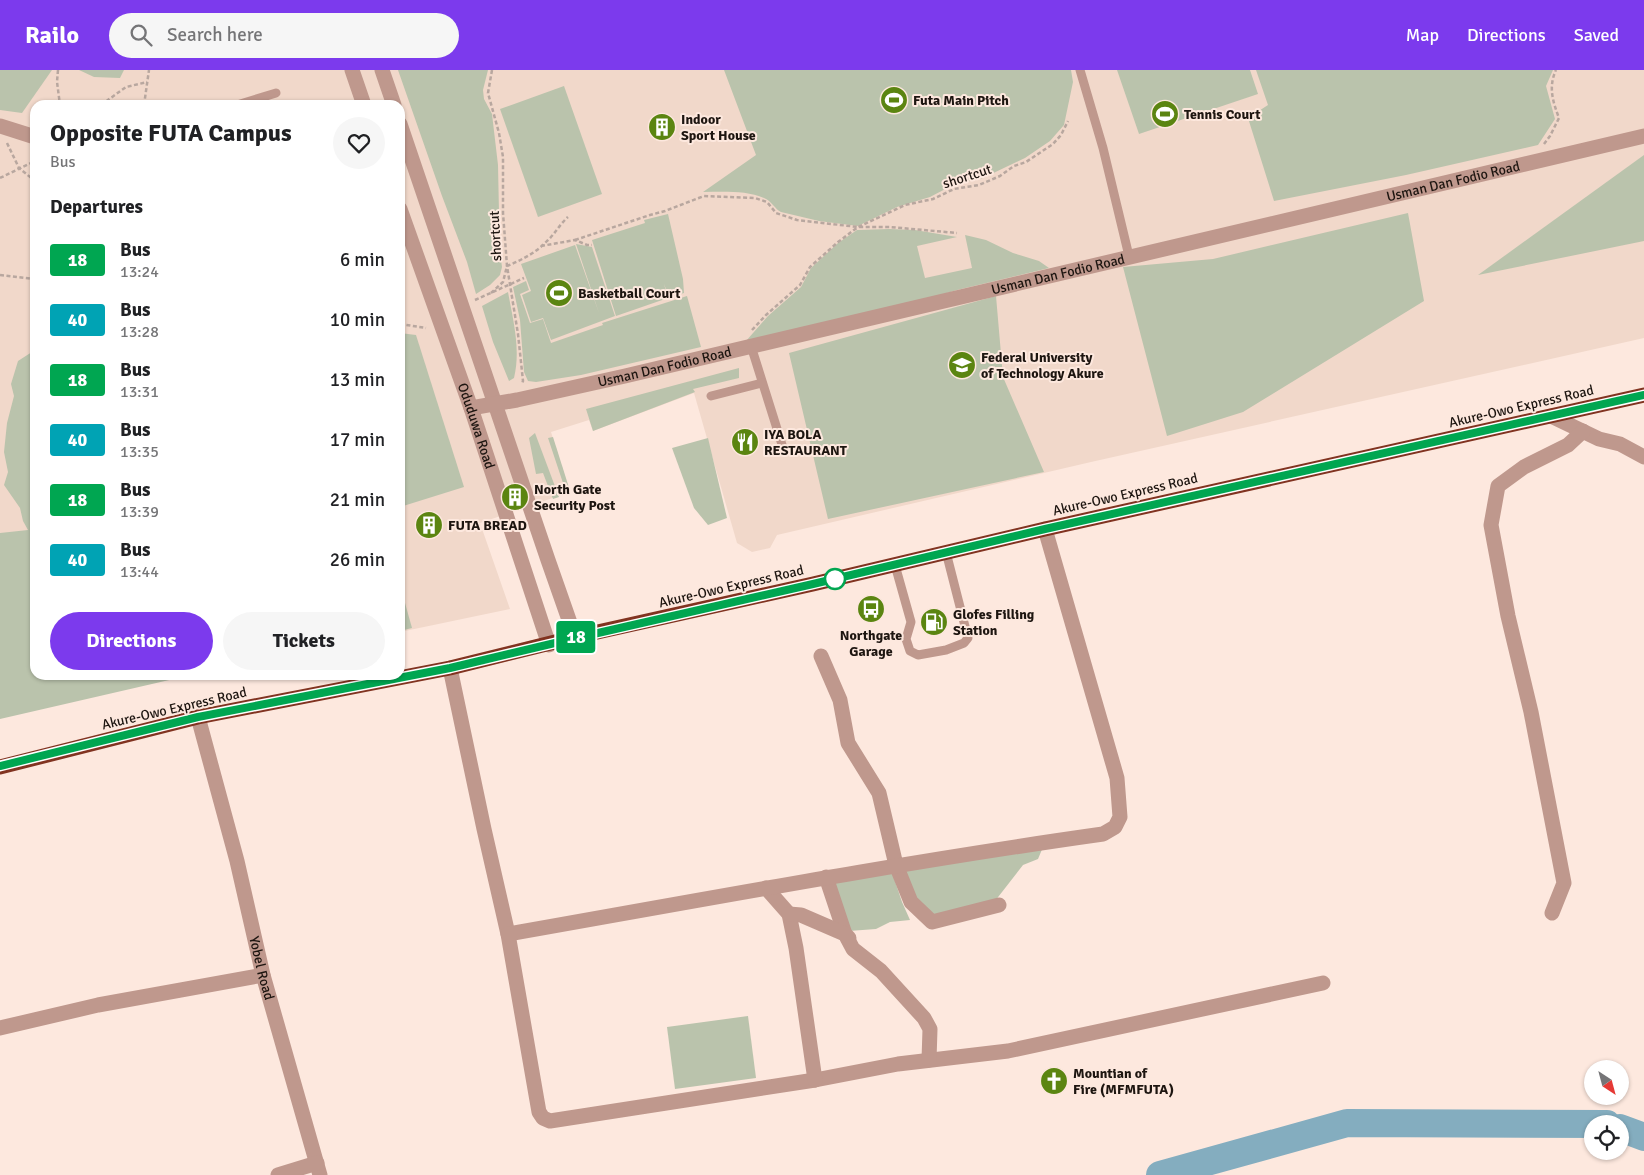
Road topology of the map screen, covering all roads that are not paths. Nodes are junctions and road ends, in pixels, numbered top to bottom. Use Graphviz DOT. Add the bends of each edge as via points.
graph roads {
  1 [pos="352,70"];
  2 [pos="382,70"];
  3 [pos="1080,70"];
  4 [pos="276,93"];
  5 [pos="260,100"];
  6 [pos="362,100"];
  7 [pos="389,100"];
  8 [pos="2,131"];
  9 [pos="30,136"];
  10 [pos="1644,136"];
  11 [pos="405,139"];
  12 [pos="405,223"];
  13 [pos="1129,256"];
  14 [pos="750,340"];
  15 [pos="762,383"];
  16 [pos="1644,395"];
  17 [pos="711,396"];
  18 [pos="496,403"];
  19 [pos="471,408"];
  20 [pos="1551,416"];
  21 [pos="1583,431"];
  22 [pos="784,451"];
  23 [pos="1644,457"];
  24 [pos="1045,529"];
  25 [pos="946,552"];
  26 [pos="548,560"];
  27 [pos="895,565"];
  28 [pos="525,567"];
  29 [pos="576,638"];
  30 [pos="549,645"];
  31 [pos="821,656"];
  32 [pos="450,668"];
  33 [pos="405,677"];
  34 [pos="388,680"];
  35 [pos="198,717"];
  36 [pos="0,766"];
  37 [pos="896,865"];
  38 [pos="826,877"];
  39 [pos="766,888"];
  40 [pos="999,905"];
  41 [pos="1552,913"];
  42 [pos="788,914"];
  43 [pos="508,934"];
  44 [pos="845,934"];
  45 [pos="853,949"];
  46 [pos="263,975"];
  47 [pos="1324,983"];
  48 [pos="0,1028"];
  49 [pos="929,1060"];
  50 [pos="815,1080"];
  51 [pos="319,1169"];
  52 [pos="278,1175"];
  1 -- 6 [label="street"];
  2 -- 7 [label="street"];
  3 -- 13 [label="lane"];
  4 -- 5 [label="lane"];
  8 -- 9 [label="street"];
  10 -- 13 [label="street, Usman Dan Fodio Road"];
  11 -- 18 [label="street"];
  12 -- 19 [label="street, Oduduwa Road"];
  13 -- 14 [label="street, Usman Dan Fodio Road"];
  14 -- 15 [label="lane"];
  14 -- 18 [label="street, Usman Dan Fodio Road"];
  15 -- 17 [label="lane"];
  15 -- 22 [label="lane"];
  16 -- 20 [label="highway, Akure-Owo Express Road"];
  18 -- 19 [label="street, Usman Dan Fodio Road"];
  18 -- 26 [label="street"];
  19 -- 28 [label="street, Oduduwa Road"];
  20 -- 21 [label="street"];
  20 -- 24 [label="highway, Akure-Owo Express Road"];
  21 -- 23 [label="street" via="1620,444"];
  21 -- 41 [label="street" via="1568,445 1524,467 1498,486 1491,524 1564,883"];
  24 -- 25 [label="highway, Akure-Owo Express Road"];
  24 -- 37 [label="street" via="1117,778 1120,817 1115,826 1104,834"];
  25 -- 27 [label="highway, Akure-Owo Express Road"];
  25 -- 27 [label="lane" via="968,638 946,650 918,655 910,651 906,640 911,622"];
  26 -- 28 [label="street"];
  26 -- 29 [label="street"];
  27 -- 29 [label="highway, Akure-Owo Express Road"];
  28 -- 30 [label="street, Oduduwa Road"];
  29 -- 30 [label="highway, Akure-Owo Express Road"];
  30 -- 32 [label="highway, Akure-Owo Express Road"];
  31 -- 37 [label="street" via="840,700 848,743 879,793"];
  32 -- 33 [label="highway, Akure-Owo Express Road"];
  32 -- 43 [label="street"];
  34 -- 35 [label="highway, Akure-Owo Express Road"];
  35 -- 36 [label="highway, Akure-Owo Express Road"];
  35 -- 46 [label="street, Yobel Road" via="237,861"];
  37 -- 38 [label="street"];
  37 -- 40 [label="street" via="911,902 932,922"];
  38 -- 39 [label="street"];
  38 -- 44 [label="street"];
  39 -- 42 [label="street"];
  39 -- 43 [label="street"];
  42 -- 44 [label="street" via="801,915"];
  42 -- 50 [label="street"];
  43 -- 50 [label="street" via="537,1103 543,1118 550,1121"];
  44 -- 45 [label="street"];
  44 -- 45 [label="street" via="875,965"];
  45 -- 49 [label="street" via="881,971 924,1018 930,1029"];
  46 -- 48 [label="street" via="98,1005"];
  46 -- 51 [label="street, Yobel Road"];
  47 -- 49 [label="street" via="1008,1051"];
  49 -- 50 [label="street"];
  51 -- 52 [label="street"];
}
